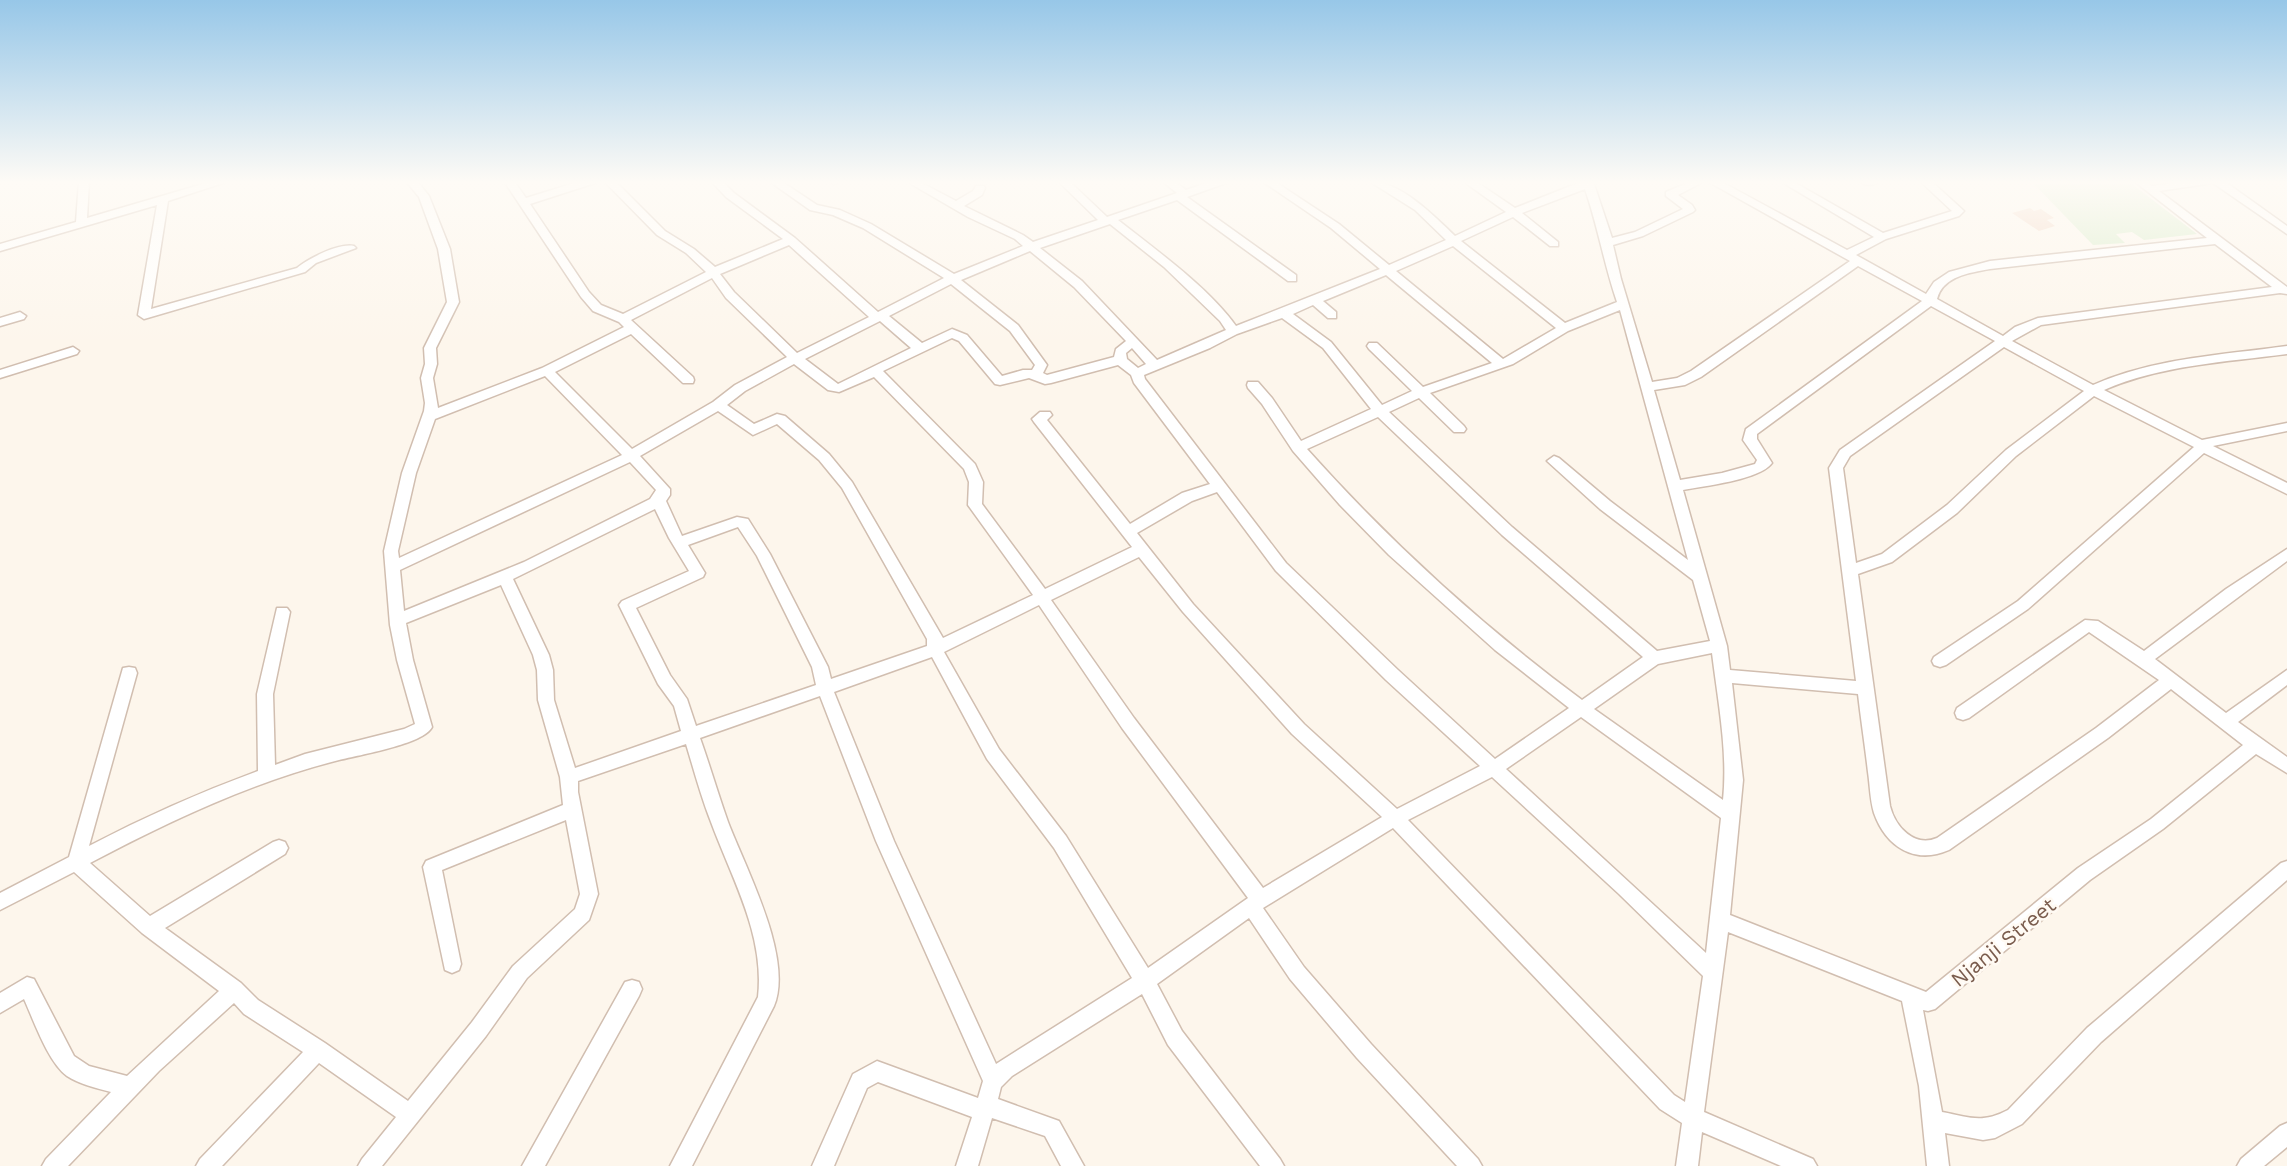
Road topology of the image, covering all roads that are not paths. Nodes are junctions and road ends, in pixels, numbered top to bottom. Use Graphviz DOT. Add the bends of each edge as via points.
graph roads {
  1 [pos="42,235"];
  2 [pos="157,235"];
  3 [pos="439,235"];
  4 [pos="545,235"];
  5 [pos="666,235"];
  6 [pos="785,235"];
  7 [pos="884,235"];
  8 [pos="1016,235"];
  9 [pos="1066,235"];
  10 [pos="1128,235"];
  11 [pos="1236,235"];
  12 [pos="1347,235"];
  13 [pos="1448,235"];
  14 [pos="1468,235"];
  15 [pos="1543,235"];
  16 [pos="1605,235"];
  17 [pos="1634,235"];
  18 [pos="1811,235"];
  19 [pos="1879,235"];
  20 [pos="1887,235"];
  21 [pos="2211,235"];
  22 [pos="1882,237"];
  23 [pos="791,240"];
  24 [pos="2217,240"];
  25 [pos="1455,242"];
  26 [pos="1606,243"];
  27 [pos="1554,244"];
  28 [pos="1032,247"];
  29 [pos="0,248"];
  30 [pos="350,248"];
  31 [pos="1852,258"];
  32 [pos="1389,270"];
  33 [pos="714,273"];
  34 [pos="1292,278"];
  35 [pos="953,279"];
  36 [pos="2284,290"];
  37 [pos="1313,299"];
  38 [pos="1930,300"];
  39 [pos="1624,304"];
  40 [pos="1284,313"];
  41 [pos="1332,315"];
  42 [pos="20,316"];
  43 [pos="878,316"];
  44 [pos="0,322"];
  45 [pos="628,323"];
  46 [pos="1564,328"];
  47 [pos="1233,331"];
  48 [pos="1133,341"];
  49 [pos="2004,341"];
  50 [pos="1373,346"];
  51 [pos="918,349"];
  52 [pos="2287,350"];
  53 [pos="73,351"];
  54 [pos="795,358"];
  55 [pos="1121,361"];
  56 [pos="1153,364"];
  57 [pos="1501,364"];
  58 [pos="547,370"];
  59 [pos="876,371"];
  60 [pos="1036,373"];
  61 [pos="1137,373"];
  62 [pos="0,374"];
  63 [pos="688,380"];
  64 [pos="1253,385"];
  65 [pos="1647,387"];
  66 [pos="2093,390"];
  67 [pos="1420,392"];
  68 [pos="718,405"];
  69 [pos="1379,410"];
  70 [pos="1045,415"];
  71 [pos="429,416"];
  72 [pos="2287,428"];
  73 [pos="1459,429"];
  74 [pos="2204,447"];
  75 [pos="1298,448"];
  76 [pos="633,455"];
  77 [pos="1554,461"];
  78 [pos="1220,486"];
  79 [pos="1675,486"];
  80 [pos="2287,489"];
  81 [pos="658,500"];
  82 [pos="1129,531"];
  83 [pos="680,542"];
  84 [pos="1142,549"];
  85 [pos="2287,555"];
  86 [pos="394,567"];
  87 [pos="1850,571"];
  88 [pos="505,577"];
  89 [pos="1700,577"];
  90 [pos="1042,597"];
  91 [pos="282,612"];
  92 [pos="398,620"];
  93 [pos="1719,646"];
  94 [pos="935,649"];
  95 [pos="1654,658"];
  96 [pos="2144,658"];
  97 [pos="1940,661"];
  98 [pos="129,673"];
  99 [pos="1723,676"];
  100 [pos="2287,676"];
  101 [pos="2170,680"];
  102 [pos="1866,688"];
  103 [pos="825,689"];
  104 [pos="1580,709"];
  105 [pos="1963,713"];
  106 [pos="2226,722"];
  107 [pos="692,734"];
  108 [pos="2255,745"];
  109 [pos="2287,766"];
  110 [pos="1493,768"];
  111 [pos="267,774"];
  112 [pos="569,777"];
  113 [pos="573,809"];
  114 [pos="1729,814"];
  115 [pos="1395,818"];
  116 [pos="279,848"];
  117 [pos="76,862"];
  118 [pos="2287,869"];
  119 [pos="0,902"];
  120 [pos="1256,903"];
  121 [pos="1720,920"];
  122 [pos="149,927"];
  123 [pos="452,964"];
  124 [pos="1712,972"];
  125 [pos="1145,981"];
  126 [pos="632,989"];
  127 [pos="234,990"];
  128 [pos="1911,996"];
  129 [pos="0,1004"];
  130 [pos="318,1050"];
  131 [pos="993,1081"];
  132 [pos="132,1087"];
  133 [pos="985,1108"];
  134 [pos="411,1115"];
  135 [pos="1694,1118"];
  136 [pos="1934,1121"];
  137 [pos="2287,1133"];
  138 [pos="53,1166"];
  139 [pos="207,1166"];
  140 [pos="369,1166"];
  141 [pos="533,1166"];
  142 [pos="681,1166"];
  143 [pos="823,1166"];
  144 [pos="968,1166"];
  145 [pos="1073,1166"];
  146 [pos="1273,1166"];
  147 [pos="1471,1166"];
  148 [pos="1687,1166"];
  149 [pos="1806,1166"];
  150 [pos="1938,1166"];
  151 [pos="2248,1166"];
  1 -- 29 [label="street"];
  2 -- 30 [label="street" via="144,315 301,270 312,261"];
  3 -- 71 [label="street" via="453,302 430,348"];
  4 -- 45 [label="street" via="585,294 604,313"];
  5 -- 33 [label="street"];
  6 -- 23 [label="street"];
  7 -- 35 [label="street"];
  8 -- 28 [label="street"];
  9 -- 28 [label="street"];
  10 -- 47 [label="street" via="1168,265"];
  11 -- 34 [label="street"];
  12 -- 32 [label="street"];
  13 -- 25 [label="street"];
  14 -- 25 [label="street"];
  15 -- 27 [label="street"];
  16 -- 26 [label="street"];
  17 -- 26 [label="street"];
  18 -- 31 [label="street"];
  19 -- 22 [label="street"];
  20 -- 22 [label="street"];
  21 -- 24 [label="street"];
  22 -- 31 [label="street"];
  23 -- 33 [label="street"];
  23 -- 43 [label="street"];
  24 -- 36 [label="street"];
  24 -- 38 [label="street" via="1960,271 1940,281 1931,290"];
  25 -- 32 [label="street"];
  25 -- 46 [label="street"];
  26 -- 39 [label="street"];
  28 -- 35 [label="street"];
  28 -- 48 [label="street" via="1078,284"];
  31 -- 38 [label="street"];
  31 -- 65 [label="street" via="1696,374 1680,382"];
  32 -- 37 [label="street"];
  32 -- 57 [label="street"];
  33 -- 45 [label="street"];
  33 -- 54 [label="street" via="730,295"];
  35 -- 43 [label="street"];
  35 -- 60 [label="street" via="1014,328 1041,365"];
  36 -- 49 [label="street" via="2038,322"];
  37 -- 40 [label="street"];
  37 -- 41 [label="street"];
  38 -- 49 [label="street"];
  38 -- 79 [label="street" via="1751,432 1750,440 1764,459 1760,467"];
  39 -- 46 [label="street"];
  39 -- 65 [label="street"];
  40 -- 47 [label="street"];
  40 -- 69 [label="street" via="1327,345"];
  42 -- 44 [label="street"];
  43 -- 51 [label="street"];
  43 -- 54 [label="street"];
  45 -- 58 [label="street"];
  45 -- 63 [label="street"];
  46 -- 57 [label="street"];
  47 -- 56 [label="street"];
  48 -- 55 [label="street" via="1120,352"];
  48 -- 56 [label="street"];
  49 -- 66 [label="street"];
  49 -- 87 [label="street" via="1845,453 1836,468"];
  50 -- 67 [label="street"];
  51 -- 59 [label="street"];
  51 -- 60 [label="street" via="956,333 1000,381"];
  52 -- 66 [label="street" via="2155,368"];
  53 -- 62 [label="street"];
  54 -- 59 [label="street" via="837,388"];
  54 -- 68 [label="street" via="740,388"];
  55 -- 60 [label="street" via="1045,380"];
  55 -- 61 [label="street"];
  56 -- 61 [label="street"];
  57 -- 67 [label="street"];
  58 -- 71 [label="street"];
  58 -- 76 [label="street"];
  59 -- 90 [label="street" via="970,467 976,482 975,506"];
  61 -- 78 [label="street"];
  64 -- 75 [label="street"];
  65 -- 79 [label="street"];
  66 -- 74 [label="street"];
  66 -- 87 [label="street" via="2011,453 1952,509 1887,558"];
  67 -- 69 [label="street"];
  67 -- 73 [label="street"];
  68 -- 76 [label="street"];
  68 -- 94 [label="street" via="753,430 780,418 833,467 935,639"];
  69 -- 75 [label="street"];
  69 -- 95 [label="street" via="1498,523"];
  70 -- 82 [label="street" via="1039,419"];
  71 -- 86 [label="street" via="409,473 393,538"];
  72 -- 74 [label="street" via="2237,435 2208,442"];
  74 -- 80 [label="street"];
  74 -- 97 [label="street" via="2023,605"];
  75 -- 104 [label="street" via="1338,497 1410,567"];
  76 -- 81 [label="street" via="663,489"];
  76 -- 86 [label="street"];
  77 -- 89 [label="street"];
  78 -- 82 [label="street" via="1187,497"];
  78 -- 110 [label="street" via="1281,567"];
  79 -- 89 [label="street"];
  81 -- 83 [label="street"];
  81 -- 88 [label="street" via="579,544"];
  82 -- 84 [label="street"];
  83 -- 103 [label="street" via="737,522 743,524 763,554 820,667"];
  83 -- 107 [label="street" via="698,573 627,605 681,704"];
  84 -- 90 [label="street"];
  84 -- 115 [label="street" via="1188,608 1298,729"];
  85 -- 96 [label="street"];
  86 -- 92 [label="street"];
  87 -- 102 [label="street"];
  88 -- 92 [label="street"];
  88 -- 112 [label="street" via="541,655 550,716"];
  89 -- 93 [label="street"];
  90 -- 94 [label="street"];
  90 -- 120 [label="street"];
  91 -- 111 [label="street" via="265,694"];
  92 -- 111 [label="street" via="424,727 408,735"];
  93 -- 95 [label="street"];
  93 -- 99 [label="street"];
  94 -- 103 [label="street"];
  94 -- 125 [label="street" via="993,754 1060,842"];
  95 -- 104 [label="street"];
  96 -- 101 [label="street"];
  96 -- 105 [label="street" via="2103,630 2085,626"];
  98 -- 117 [label="street"];
  99 -- 102 [label="street"];
  99 -- 114 [label="street" via="1734,780"];
  100 -- 106 [label="street"];
  101 -- 102 [label="street" via="1944,844 1928,849 1893,833 1884,820"];
  101 -- 106 [label="street"];
  103 -- 107 [label="street"];
  103 -- 131 [label="street" via="885,841"];
  104 -- 110 [label="street"];
  104 -- 114 [label="street"];
  106 -- 108 [label="street"];
  107 -- 112 [label="street"];
  107 -- 142 [label="street" via="719,820 761,924 769,991"];
  108 -- 109 [label="street"];
  108 -- 128 [label="street, Njanji Street" via="2157,824 2084,874 1937,997 1928,1002"];
  110 -- 115 [label="street"];
  110 -- 124 [label="street"];
  111 -- 117 [label="street" via="140,828"];
  112 -- 113 [label="street"];
  113 -- 123 [label="street" via="432,867"];
  113 -- 134 [label="street" via="589,894 582,914 520,972"];
  114 -- 121 [label="street"];
  115 -- 120 [label="street"];
  115 -- 135 [label="street" via="1667,1101"];
  116 -- 122 [label="street"];
  117 -- 119 [label="street"];
  117 -- 122 [label="street"];
  118 -- 136 [label="street" via="2094,1035 2015,1117 1983,1130"];
  120 -- 125 [label="street"];
  120 -- 147 [label="street" via="1298,974"];
  121 -- 124 [label="street"];
  121 -- 128 [label="street, Njanji Street"];
  122 -- 127 [label="street"];
  124 -- 135 [label="street"];
  125 -- 131 [label="street" via="1005,1068"];
  125 -- 146 [label="street" via="1175,1038"];
  126 -- 141 [label="street"];
  127 -- 130 [label="street" via="251,1007"];
  127 -- 132 [label="street"];
  128 -- 136 [label="street"];
  129 -- 132 [label="street" via="27,986 72,1068"];
  130 -- 134 [label="street"];
  130 -- 139 [label="street"];
  131 -- 133 [label="street"];
  132 -- 138 [label="street"];
  133 -- 143 [label="street" via="877,1071 860,1081"];
  133 -- 144 [label="street"];
  133 -- 145 [label="street" via="1052,1128"];
  134 -- 140 [label="street"];
  135 -- 148 [label="street"];
  135 -- 149 [label="street"];
  136 -- 150 [label="street"];
  137 -- 151 [label="street"];
}
